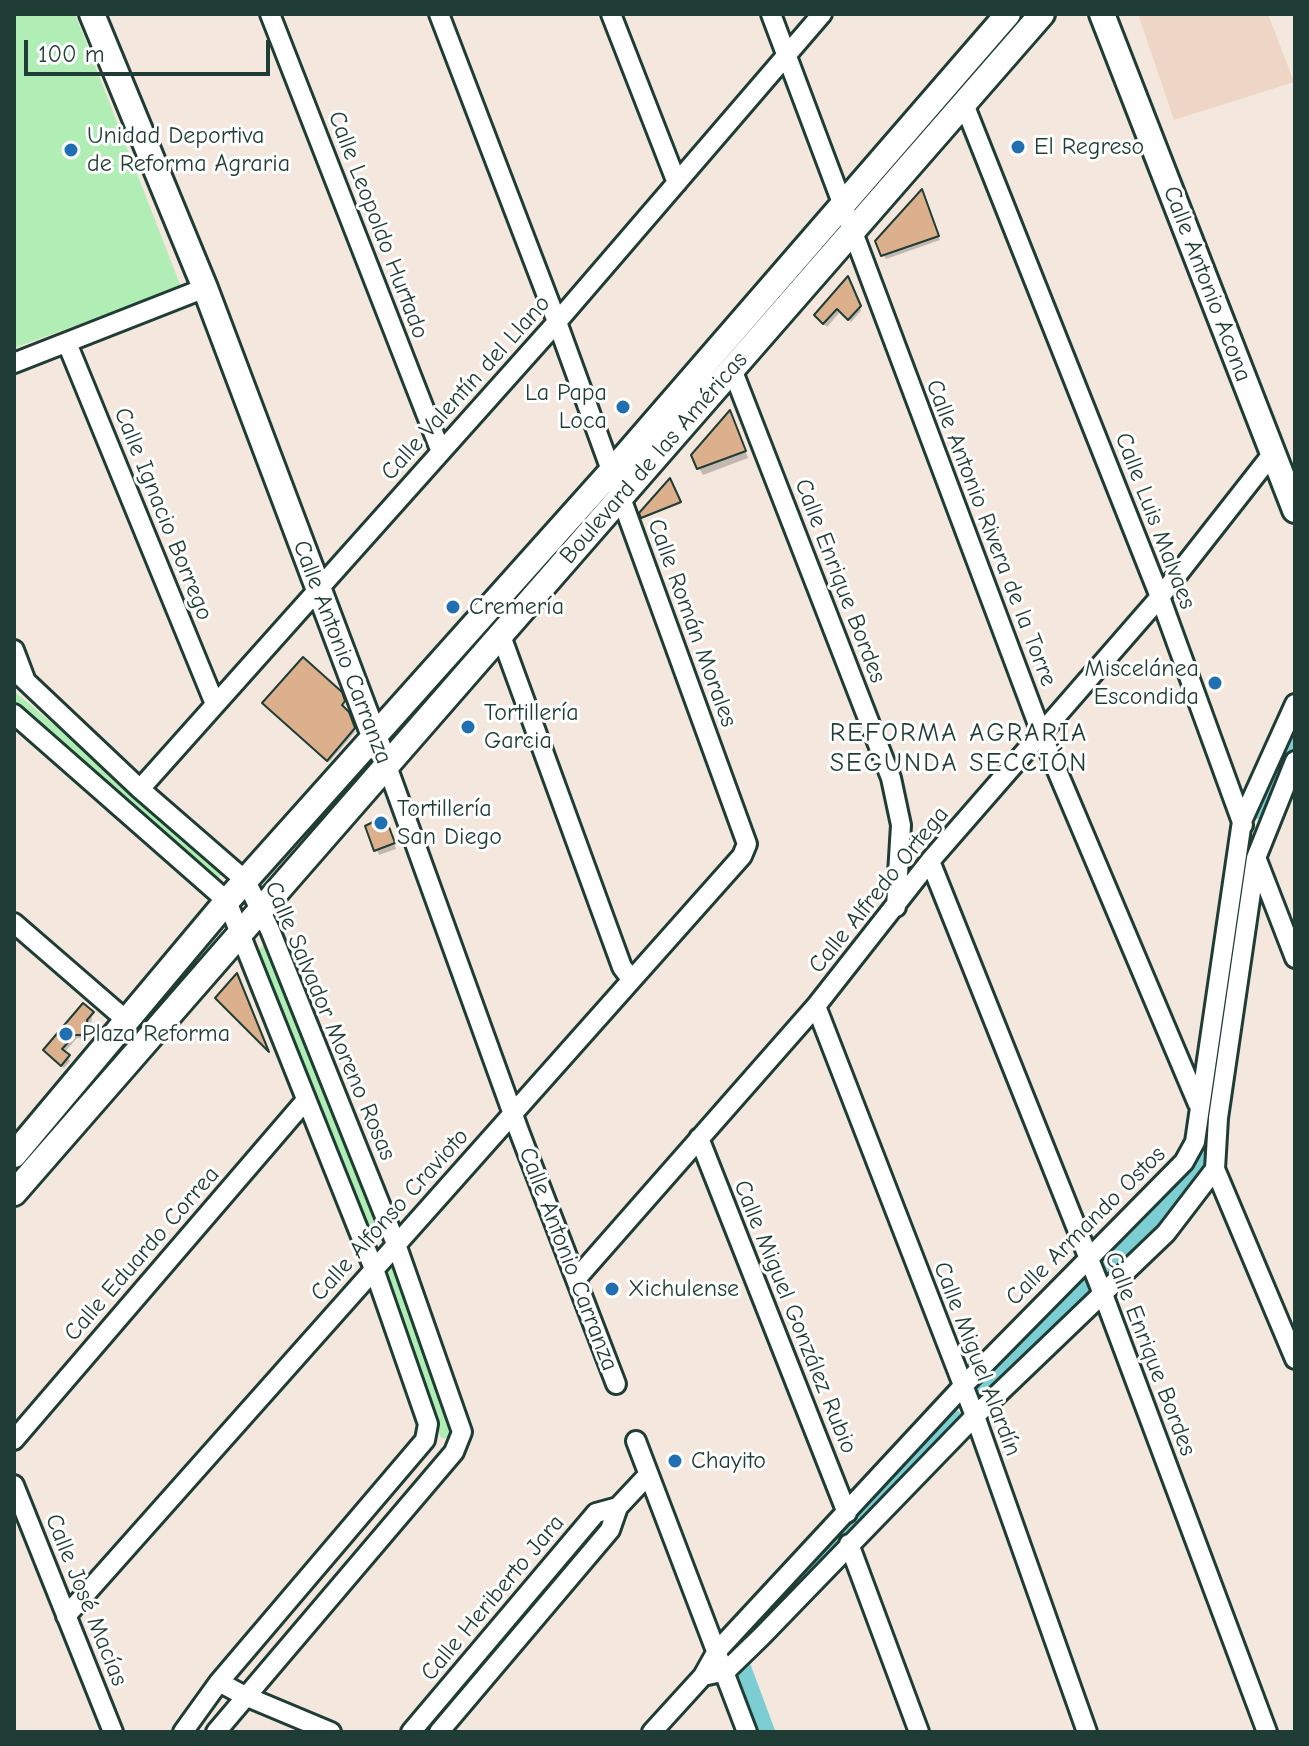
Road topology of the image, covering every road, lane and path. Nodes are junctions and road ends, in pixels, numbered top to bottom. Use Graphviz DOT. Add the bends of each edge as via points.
graph roads {
  1 [pos="92,14"];
  2 [pos="270,14"];
  3 [pos="439,14"];
  4 [pos="611,14"];
  5 [pos="771,14"];
  6 [pos="822,14"];
  7 [pos="1008,14"];
  8 [pos="1042,14"];
  9 [pos="1102,14"];
  10 [pos="787,54"];
  11 [pos="964,104"];
  12 [pos="677,183"];
  13 [pos="842,206"];
  14 [pos="852,232"];
  15 [pos="205,288"];
  16 [pos="557,322"];
  17 [pos="67,343"];
  18 [pos="14,363"];
  19 [pos="732,369"];
  20 [pos="441,452"];
  21 [pos="1273,453"];
  22 [pos="610,472"];
  23 [pos="620,499"];
  24 [pos="1295,510"];
  25 [pos="316,589"];
  26 [pos="1160,597"];
  27 [pos="500,633"];
  28 [pos="14,650"];
  29 [pos="19,675"];
  30 [pos="215,704"];
  31 [pos="1295,704"];
  32 [pos="14,714"];
  33 [pos="1042,735"];
  34 [pos="374,739"];
  35 [pos="1295,761"];
  36 [pos="387,766"];
  37 [pos="140,789"];
  38 [pos="1242,821"];
  39 [pos="747,844"];
  40 [pos="1256,858"];
  41 [pos="930,861"];
  42 [pos="246,881"];
  43 [pos="227,901"];
  44 [pos="896,907"];
  45 [pos="260,908"];
  46 [pos="1227,917"];
  47 [pos="1247,919"];
  48 [pos="14,923"];
  49 [pos="241,930"];
  50 [pos="1295,958"];
  51 [pos="631,979"];
  52 [pos="816,1006"];
  53 [pos="126,1020"];
  54 [pos="306,1100"];
  55 [pos="1199,1107"];
  56 [pos="513,1112"];
  57 [pos="699,1138"];
  58 [pos="18,1144"];
  59 [pos="1215,1169"];
  60 [pos="14,1193"];
  61 [pos="396,1244"];
  62 [pos="1087,1259"];
  63 [pos="374,1269"];
  64 [pos="576,1279"];
  65 [pos="1103,1294"];
  66 [pos="1295,1359"];
  67 [pos="616,1384"];
  68 [pos="963,1386"];
  69 [pos="975,1416"];
  70 [pos="14,1440"];
  71 [pos="636,1441"];
  72 [pos="417,1450"];
  73 [pos="440,1467"];
  74 [pos="648,1475"];
  75 [pos="14,1485"];
  76 [pos="618,1507"];
  77 [pos="847,1513"];
  78 [pos="849,1544"];
  79 [pos="66,1616"];
  80 [pos="717,1651"];
  81 [pos="726,1671"];
  82 [pos="703,1676"];
  83 [pos="219,1682"];
  84 [pos="245,1696"];
  85 [pos="113,1732"];
  86 [pos="183,1732"];
  87 [pos="216,1732"];
  88 [pos="331,1732"];
  89 [pos="411,1732"];
  90 [pos="439,1732"];
  91 [pos="652,1732"];
  92 [pos="747,1732"];
  93 [pos="919,1732"];
  94 [pos="1087,1732"];
  95 [pos="1267,1732"];
  1 -- 15 [label="main road, Calle Antonio Carranza"];
  2 -- 20 [label="street, Calle Leopoldo Hurtado"];
  3 -- 16 [label="street, Calle Román Morales"];
  4 -- 12 [label="street"];
  5 -- 10 [label="street, Calle Antonio Rivera de la Torre"];
  6 -- 10 [label="street, Calle Valentín del Llano"];
  7 -- 13 [label="main road, Boulevard de las Américas"];
  8 -- 11 [label="main road, Boulevard de las Américas"];
  9 -- 21 [label="main road, Calle Antonio Acona"];
  10 -- 12 [label="street, Calle Valentín del Llano"];
  10 -- 13 [label="street, Calle Antonio Rivera de la Torre"];
  11 -- 14 [label="main road, Boulevard de las Américas"];
  11 -- 26 [label="street, Calle Luis Malvaes"];
  12 -- 16 [label="street, Calle Valentín del Llano"];
  13 -- 14 [label="street, Calle Antonio Rivera de la Torre"];
  13 -- 22 [label="main road, Boulevard de las Américas"];
  14 -- 19 [label="main road, Boulevard de las Américas"];
  14 -- 33 [label="street, Calle Antonio Rivera de la Torre"];
  15 -- 17 [label="street"];
  15 -- 25 [label="main road, Calle Antonio Carranza"];
  16 -- 20 [label="street, Calle Valentín del Llano"];
  16 -- 22 [label="street, Calle Román Morales"];
  17 -- 18 [label="street"];
  17 -- 30 [label="street, Calle Ignacio Borrego"];
  19 -- 23 [label="main road, Boulevard de las Américas"];
  19 -- 44 [label="street, Calle Enrique Bordes" via="891,778 901,825"];
  20 -- 25 [label="street, Calle Valentín del Llano"];
  21 -- 24 [label="main road, Calle Antonio Acona"];
  21 -- 26 [label="street, Calle Alfredo Ortega"];
  22 -- 23 [label="street, Calle Román Morales"];
  22 -- 34 [label="main road, Boulevard de las Américas"];
  23 -- 27 [label="main road, Boulevard de las Américas"];
  23 -- 39 [label="street, Calle Román Morales"];
  25 -- 30 [label="street, Calle Valentín del Llano"];
  25 -- 34 [label="main road, Calle Antonio Carranza"];
  26 -- 33 [label="street, Calle Alfredo Ortega"];
  26 -- 38 [label="street, Calle Luis Malvaes"];
  27 -- 36 [label="main road, Boulevard de las Américas"];
  27 -- 51 [label="street" via="622,967"];
  28 -- 29 [label="street"];
  29 -- 37 [label="street, Calle Salvador Moreno Rosas"];
  30 -- 37 [label="street, Calle Valentín del Llano"];
  31 -- 38 [label="street, Calle Armando Ostos"];
  32 -- 43 [label="street, Calle Salvador Moreno Rosas"];
  33 -- 41 [label="street, Calle Alfredo Ortega"];
  33 -- 55 [label="street, Calle Antonio Rivera de la Torre"];
  34 -- 36 [label="main road, Calle Antonio Carranza"];
  34 -- 42 [label="main road, Boulevard de las Américas"];
  35 -- 40 [label="street"];
  36 -- 45 [label="main road, Boulevard de las Américas"];
  36 -- 56 [label="street, Calle Antonio Carranza"];
  37 -- 42 [label="street, Calle Salvador Moreno Rosas"];
  38 -- 40 [label="street, Calle Luis Malvaes"];
  38 -- 46 [label="street, Calle Armando Ostos"];
  39 -- 51 [label="street, Calle Alfonso Cravioto" via="742,856"];
  40 -- 47 [label="street"];
  40 -- 50 [label="street, Calle Luis Malvaes"];
  41 -- 44 [label="street, Calle Alfredo Ortega"];
  41 -- 62 [label="street, Calle Enrique Bordes"];
  42 -- 43 [label="main road, Boulevard de las Américas"];
  42 -- 45 [label="street, Calle Salvador Moreno Rosas"];
  43 -- 49 [label="street, Calle Salvador Moreno Rosas"];
  43 -- 53 [label="main road, Boulevard de las Américas"];
  44 -- 52 [label="street, Calle Alfredo Ortega"];
  45 -- 49 [label="main road, Boulevard de las Américas"];
  45 -- 61 [label="street, Calle Salvador Moreno Rosas"];
  46 -- 47 [label="street"];
  46 -- 55 [label="street, Calle Armando Ostos"];
  47 -- 59 [label="street"];
  48 -- 53 [label="street"];
  49 -- 54 [label="street, Calle Salvador Moreno Rosas"];
  49 -- 60 [label="main road, Boulevard de las Américas"];
  51 -- 56 [label="street, Calle Alfonso Cravioto"];
  52 -- 57 [label="street, Calle Alfredo Ortega"];
  52 -- 68 [label="street, Calle Miguel Alardín"];
  53 -- 58 [label="main road, Boulevard de las Américas"];
  54 -- 63 [label="street, Calle Salvador Moreno Rosas"];
  54 -- 70 [label="street, Calle Eduardo Correa"];
  55 -- 62 [label="street, Calle Armando Ostos" via="1195,1142 1184,1162"];
  56 -- 61 [label="street, Calle Alfonso Cravioto"];
  56 -- 64 [label="street, Calle Antonio Carranza"];
  57 -- 64 [label="street, Calle Alfredo Ortega"];
  57 -- 77 [label="street, Calle Miguel González Rubio"];
  59 -- 65 [label="street" via="1166,1233"];
  59 -- 66 [label="street"];
  61 -- 63 [label="street, Calle Alfonso Cravioto"];
  61 -- 73 [label="street, Calle Salvador Moreno Rosas" via="462,1432 462,1440"];
  62 -- 65 [label="street, Calle Enrique Bordes"];
  62 -- 68 [label="street, Calle Armando Ostos"];
  63 -- 72 [label="street, Calle Salvador Moreno Rosas" via="428,1424"];
  63 -- 79 [label="street, Calle Alfonso Cravioto"];
  64 -- 67 [label="street, Calle Antonio Carranza"];
  65 -- 69 [label="street"];
  65 -- 95 [label="street, Calle Enrique Bordes"];
  68 -- 69 [label="street, Calle Miguel Alardín"];
  68 -- 77 [label="street, Calle Armando Ostos"];
  69 -- 78 [label="street"];
  69 -- 94 [label="street, Calle Miguel Alardín"];
  71 -- 74 [label="street"];
  72 -- 73 [label="street"];
  72 -- 83 [label="street, Calle Salvador Moreno Rosas"];
  73 -- 84 [label="street, Calle Salvador Moreno Rosas"];
  74 -- 76 [label="street, Calle Heriberto Jara"];
  74 -- 80 [label="street"];
  75 -- 79 [label="street, Calle José Macías"];
  76 -- 89 [label="street, Calle Heriberto Jara" via="596,1513"];
  76 -- 90 [label="street, Calle Heriberto Jara" via="610,1530"];
  77 -- 80 [label="street, Calle Armando Ostos"];
  78 -- 81 [label="street"];
  78 -- 93 [label="street"];
  79 -- 85 [label="street, Calle José Macías"];
  80 -- 81 [label="street"];
  80 -- 82 [label="street, Calle Armando Ostos"];
  81 -- 82 [label="street"];
  81 -- 92 [label="street"];
  82 -- 91 [label="street, Calle Armando Ostos"];
  83 -- 84 [label="street"];
  83 -- 86 [label="street, Calle Salvador Moreno Rosas"];
  84 -- 87 [label="street, Calle Salvador Moreno Rosas"];
  84 -- 88 [label="street"];
}
